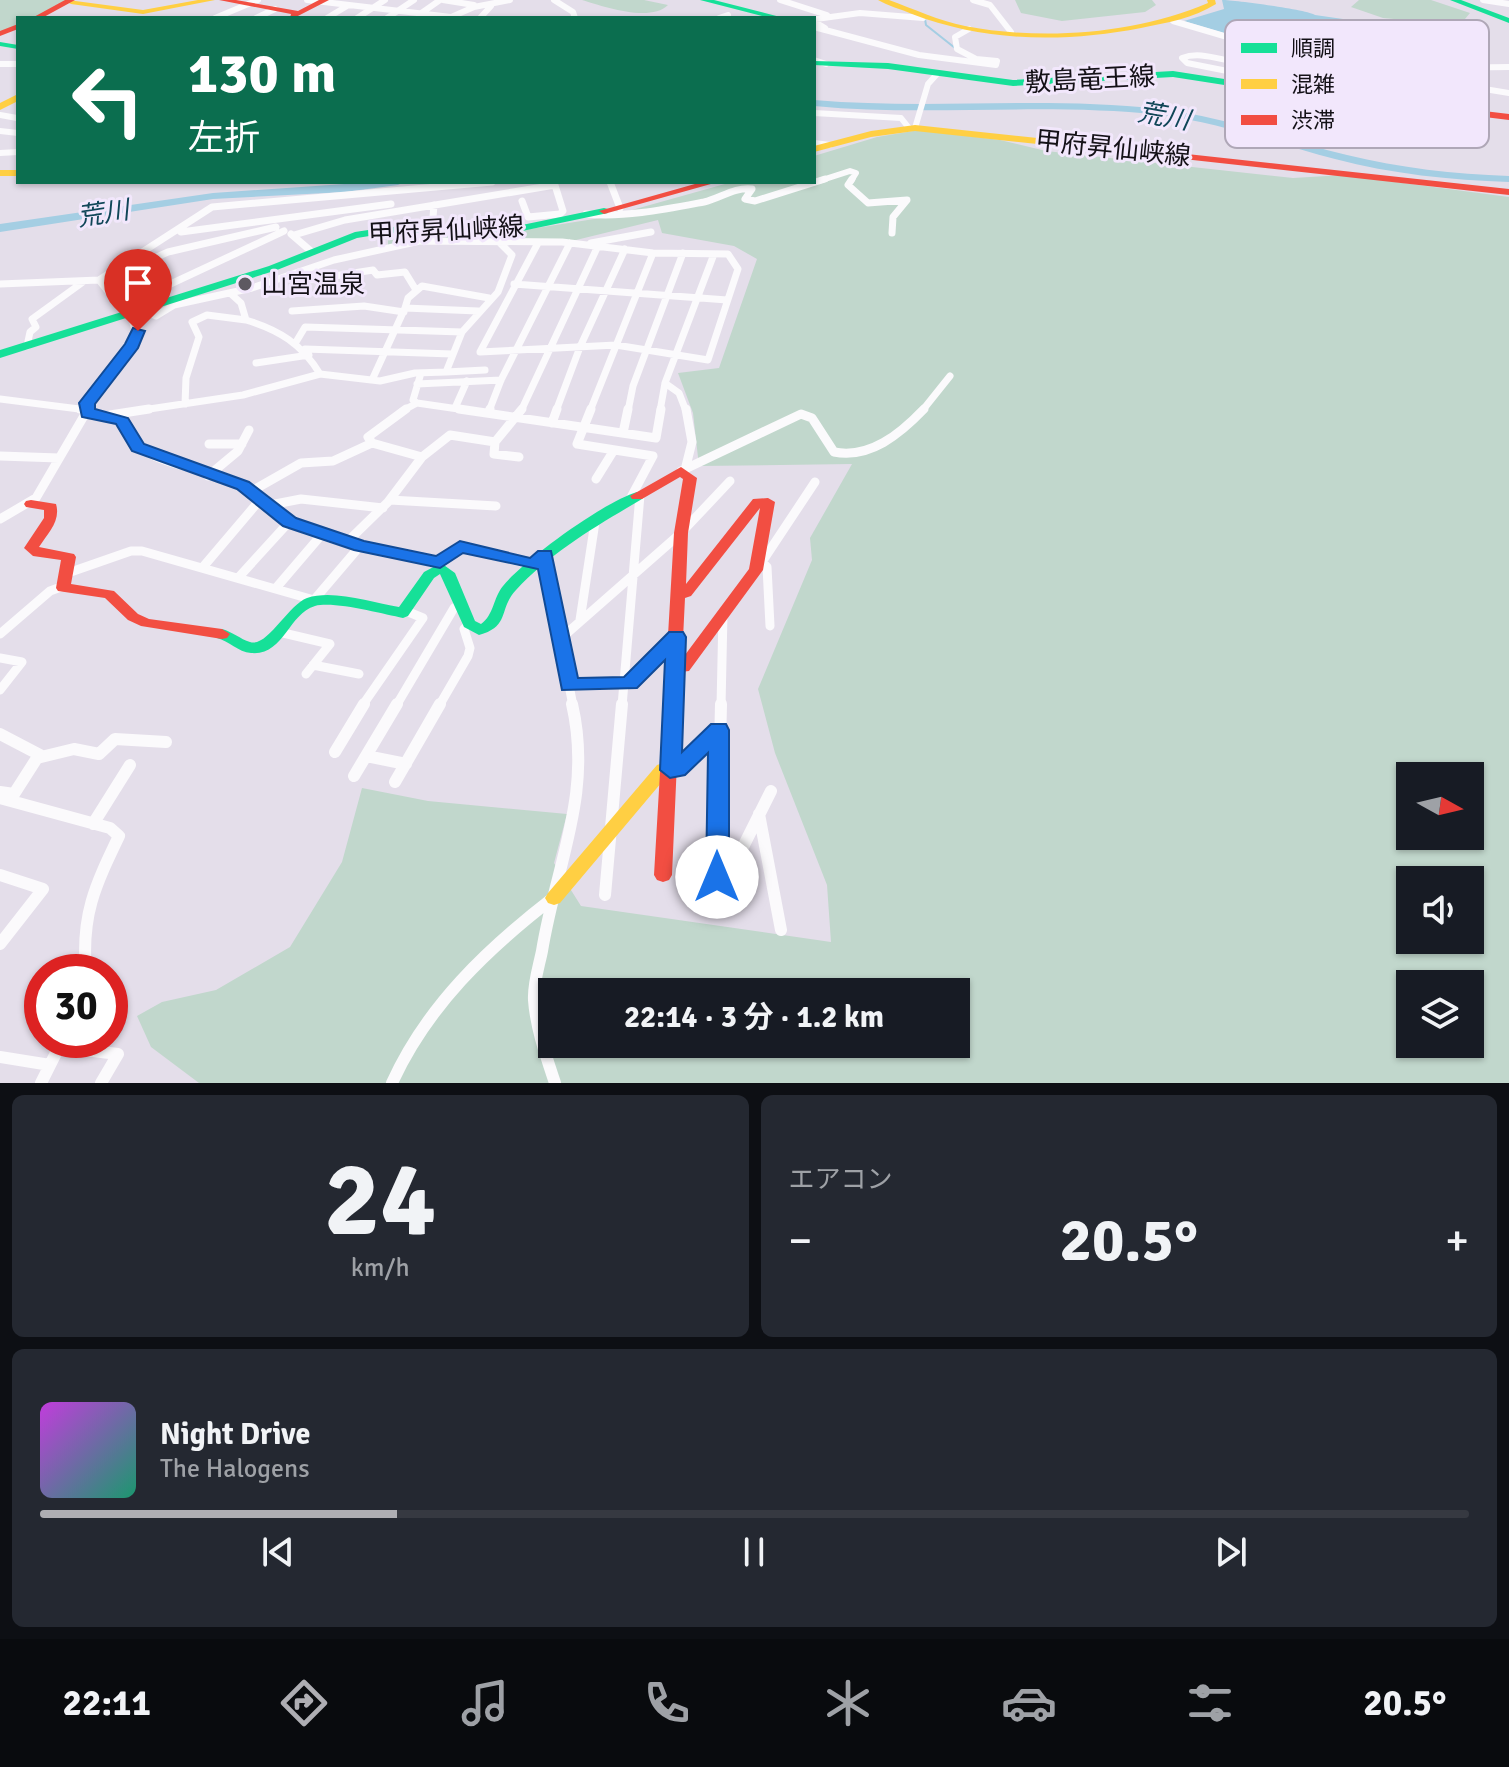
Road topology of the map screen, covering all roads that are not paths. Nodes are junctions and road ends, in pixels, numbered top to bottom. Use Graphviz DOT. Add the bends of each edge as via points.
graph roads {
  1 [pos="211,0"];
  2 [pos="223,0"];
  3 [pos="356,0"];
  4 [pos="385,0"];
  5 [pos="414,0"];
  6 [pos="441,0"];
  7 [pos="510,0"];
  8 [pos="554,0"];
  9 [pos="704,0"];
  10 [pos="780,0"];
  11 [pos="973,0"];
  12 [pos="1211,0"];
  13 [pos="1454,0"];
  14 [pos="1483,0"];
  15 [pos="71,1"];
  16 [pos="253,2"];
  17 [pos="897,4"];
  18 [pos="1509,4"];
  19 [pos="348,5"];
  20 [pos="882,5"];
  21 [pos="482,6"];
  22 [pos="491,6"];
  23 [pos="308,7"];
  24 [pos="372,8"];
  25 [pos="275,9"];
  26 [pos="397,11"];
  27 [pos="860,13"];
  28 [pos="420,14"];
  29 [pos="728,15"];
  30 [pos="828,15"];
  31 [pos="40,16"];
  32 [pos="220,16"];
  33 [pos="260,16"];
  34 [pos="330,16"];
  35 [pos="360,16"];
  36 [pos="390,16"];
  37 [pos="435,16"];
  38 [pos="455,16"];
  39 [pos="482,16"];
  40 [pos="574,16"];
  41 [pos="725,16"];
  42 [pos="774,16"];
  43 [pos="816,21"];
  44 [pos="1173,21"];
  45 [pos="1509,21"];
  46 [pos="816,23"];
  47 [pos="816,28"];
  48 [pos="969,29"];
  49 [pos="826,31"];
  50 [pos="1011,32"];
  51 [pos="1225,36"];
  52 [pos="1225,61"];
  53 [pos="818,62"];
  54 [pos="1489,67"];
  55 [pos="1509,67"];
  56 [pos="1225,71"];
  57 [pos="937,74"];
  58 [pos="1225,82"];
  59 [pos="1489,90"];
  60 [pos="1509,93"];
  61 [pos="816,113"];
  62 [pos="1489,115"];
  63 [pos="1509,117"];
  64 [pos="914,126"];
  65 [pos="816,146"];
  66 [pos="816,182"];
  67 [pos="470,184"];
  68 [pos="549,184"];
  69 [pos="554,184"];
  70 [pos="611,184"];
  71 [pos="706,184"];
  72 [pos="809,184"];
  73 [pos="391,191"];
  74 [pos="1509,192"];
  75 [pos="278,201"];
  76 [pos="522,201"];
  77 [pos="434,205"];
  78 [pos="392,208"];
  79 [pos="620,208"];
  80 [pos="586,214"];
  81 [pos="543,221"];
  82 [pos="279,226"];
  83 [pos="432,229"];
  84 [pos="177,232"];
  85 [pos="651,232"];
  86 [pos="892,233"];
  87 [pos="294,235"];
  88 [pos="498,241"];
  89 [pos="538,243"];
  90 [pos="570,243"];
  91 [pos="584,245"];
  92 [pos="597,248"];
  93 [pos="625,249"];
  94 [pos="312,252"];
  95 [pos="653,253"];
  96 [pos="683,253"];
  97 [pos="141,254"];
  98 [pos="714,254"];
  99 [pos="150,260"];
  100 [pos="162,267"];
  101 [pos="303,271"];
  102 [pos="99,280"];
  103 [pos="83,282"];
  104 [pos="502,283"];
  105 [pos="0,284"];
  106 [pos="517,284"];
  107 [pos="548,287"];
  108 [pos="577,289"];
  109 [pos="416,290"];
  110 [pos="607,291"];
  111 [pos="230,293"];
  112 [pos="637,293"];
  113 [pos="667,295"];
  114 [pos="699,297"];
  115 [pos="489,298"];
  116 [pos="727,300"];
  117 [pos="140,309"];
  118 [pos="405,310"];
  119 [pos="292,311"];
  120 [pos="478,311"];
  121 [pos="246,320"];
  122 [pos="395,330"];
  123 [pos="462,332"];
  124 [pos="296,342"];
  125 [pos="616,345"];
  126 [pos="27,346"];
  127 [pos="580,347"];
  128 [pos="550,349"];
  129 [pos="515,350"];
  130 [pos="646,350"];
  131 [pos="307,352"];
  132 [pos="385,352"];
  133 [pos="0,354"];
  134 [pos="452,354"];
  135 [pos="675,357"];
  136 [pos="256,363"];
  137 [pos="485,370"];
  138 [pos="446,372"];
  139 [pos="421,373"];
  140 [pos="320,374"];
  141 [pos="950,376"];
  142 [pos="372,380"];
  143 [pos="501,380"];
  144 [pos="467,381"];
  145 [pos="665,383"];
  146 [pos="417,384"];
  147 [pos="0,399"];
  148 [pos="417,403"];
  149 [pos="185,404"];
  150 [pos="455,408"];
  151 [pos="88,411"];
  152 [pos="489,412"];
  153 [pos="110,415"];
  154 [pos="518,417"];
  155 [pos="552,423"];
  156 [pos="585,428"];
  157 [pos="249,430"];
  158 [pos="623,433"];
  159 [pos="495,442"];
  160 [pos="372,443"];
  161 [pos="209,444"];
  162 [pos="242,444"];
  163 [pos="614,450"];
  164 [pos="0,456"];
  165 [pos="422,457"];
  166 [pos="519,457"];
  167 [pos="59,458"];
  168 [pos="681,471"];
  169 [pos="208,476"];
  170 [pos="596,479"];
  171 [pos="730,481"];
  172 [pos="815,482"];
  173 [pos="250,492"];
  174 [pos="635,498"];
  175 [pos="262,503"];
  176 [pos="31,504"];
  177 [pos="386,504"];
  178 [pos="496,506"];
  179 [pos="3,515"];
  180 [pos="289,522"];
  181 [pos="595,522"];
  182 [pos="323,533"];
  183 [pos="681,533"];
  184 [pos="347,542"];
  185 [pos="360,546"];
  186 [pos="539,560"];
  187 [pos="440,565"];
  188 [pos="759,566"];
  189 [pos="203,567"];
  190 [pos="632,575"];
  191 [pos="238,578"];
  192 [pos="63,580"];
  193 [pos="276,588"];
  194 [pos="678,593"];
  195 [pos="314,600"];
  196 [pos="461,604"];
  197 [pos="406,611"];
  198 [pos="723,614"];
  199 [pos="580,620"];
  200 [pos="469,624"];
  201 [pos="770,626"];
  202 [pos="279,632"];
  203 [pos="0,634"];
  204 [pos="676,637"];
  205 [pos="558,641"];
  206 [pos="0,658"];
  207 [pos="675,667"];
  208 [pos="359,674"];
  209 [pos="624,683"];
  210 [pos="570,685"];
  211 [pos="0,690"];
  212 [pos="718,730"];
  213 [pos="0,734"];
  214 [pos="166,742"];
  215 [pos="335,752"];
  216 [pos="42,756"];
  217 [pos="366,756"];
  218 [pos="406,764"];
  219 [pos="130,765"];
  220 [pos="670,770"];
  221 [pos="354,776"];
  222 [pos="395,782"];
  223 [pos="771,791"];
  224 [pos="0,792"];
  225 [pos="0,798"];
  226 [pos="759,814"];
  227 [pos="93,824"];
  228 [pos="614,828"];
  229 [pos="0,875"];
  230 [pos="663,875"];
  231 [pos="605,895"];
  232 [pos="554,898"];
  233 [pos="781,930"];
  234 [pos="0,944"];
  235 [pos="84,954"];
  236 [pos="0,1057"];
  237 [pos="50,1065"];
  238 [pos="41,1083"];
  239 [pos="101,1083"];
  240 [pos="392,1083"];
  241 [pos="555,1083"];
  1 -- 15 [label="street" via="143,12"];
  2 -- 16 [label="street"];
  3 -- 19 [label="street"];
  4 -- 24 [label="street"];
  5 -- 26 [label="street"];
  6 -- 21 [label="street"];
  6 -- 28 [label="street"];
  7 -- 22 [label="street"];
  8 -- 40 [label="street"];
  9 -- 42 [label="street"];
  10 -- 30 [label="street"];
  11 -- 50 [label="street" via="990,5"];
  12 -- 44 [label="street" via="1206,9"];
  13 -- 45 [label="street"];
  14 -- 18 [label="street"];
  15 -- 31 [label="street"];
  16 -- 25 [label="street"];
  16 -- 32 [label="street"];
  17 -- 20 [label="street"];
  17 -- 27 [label="street" via="923,18"];
  17 -- 48 [label="street"];
  19 -- 23 [label="street"];
  19 -- 24 [label="street"];
  19 -- 34 [label="street"];
  20 -- 27 [label="street"];
  21 -- 22 [label="street"];
  21 -- 38 [label="street"];
  22 -- 39 [label="street"];
  23 -- 25 [label="street"];
  24 -- 26 [label="street"];
  24 -- 35 [label="street"];
  25 -- 33 [label="street"];
  26 -- 28 [label="street"];
  26 -- 36 [label="street"];
  27 -- 30 [label="street"];
  28 -- 37 [label="street"];
  29 -- 41 [label="street"];
  30 -- 43 [label="street"];
  44 -- 50 [label="street"];
  44 -- 51 [label="street"];
  46 -- 49 [label="street"];
  47 -- 49 [label="street"];
  48 -- 49 [label="street" via="955,37 957,49 976,59 997,61 996,65 919,55"];
  48 -- 50 [label="street"];
  52 -- 56 [label="street" via="1182,58"];
  53 -- 57 [label="street, 敷島竜王線"];
  54 -- 55 [label="street"];
  57 -- 58 [label="street, 敷島竜王線" via="1013,83 1173,74"];
  57 -- 64 [label="street"];
  59 -- 60 [label="street"];
  61 -- 64 [label="street" via="901,118"];
  62 -- 63 [label="street, 敷島竜王線"];
  64 -- 65 [label="street, 甲府昇仙峡線"];
  64 -- 74 [label="street, 甲府昇仙峡線"];
  66 -- 86 [label="street" via="850,171 856,176 848,185 868,203 907,200 893,217"];
  67 -- 73 [label="street"];
  68 -- 77 [label="street"];
  69 -- 81 [label="street" via="563,211"];
  70 -- 79 [label="street"];
  71 -- 79 [label="street, 甲府昇仙峡線"];
  72 -- 80 [label="street" via="755,201 745,199 752,189 741,188 708,201"];
  73 -- 75 [label="street"];
  73 -- 78 [label="street"];
  75 -- 82 [label="street"];
  75 -- 84 [label="street" via="212,207"];
  76 -- 81 [label="street" via="528,217"];
  77 -- 78 [label="street"];
  77 -- 83 [label="street"];
  78 -- 82 [label="street"];
  78 -- 87 [label="street"];
  79 -- 80 [label="street, 甲府昇仙峡線"];
  80 -- 81 [label="street, 甲府昇仙峡線"];
  81 -- 83 [label="street, 甲府昇仙峡線"];
  82 -- 84 [label="street"];
  82 -- 87 [label="street"];
  82 -- 99 [label="street"];
  82 -- 117 [label="street"];
  83 -- 94 [label="street, 甲府昇仙峡線" via="367,233"];
  84 -- 97 [label="street"];
  85 -- 91 [label="street"];
  87 -- 94 [label="street"];
  88 -- 89 [label="street"];
  88 -- 101 [label="street" via="420,241"];
  88 -- 104 [label="street" via="512,255"];
  89 -- 90 [label="street"];
  89 -- 106 [label="street"];
  90 -- 91 [label="street"];
  90 -- 107 [label="street"];
  91 -- 92 [label="street"];
  92 -- 93 [label="street"];
  92 -- 108 [label="street"];
  93 -- 95 [label="street"];
  93 -- 110 [label="street"];
  94 -- 117 [label="street, 甲府昇仙峡線"];
  95 -- 96 [label="street"];
  95 -- 112 [label="street"];
  96 -- 98 [label="street"];
  96 -- 113 [label="street"];
  97 -- 99 [label="street"];
  97 -- 102 [label="street"];
  98 -- 114 [label="street"];
  98 -- 116 [label="street" via="728,254 737,264"];
  99 -- 100 [label="street"];
  101 -- 109 [label="street" via="309,280 373,270 377,275 405,272"];
  101 -- 111 [label="street"];
  102 -- 103 [label="street"];
  102 -- 117 [label="street" via="111,295"];
  103 -- 105 [label="street"];
  103 -- 126 [label="street" via="32,319 36,327"];
  104 -- 106 [label="street"];
  104 -- 115 [label="street"];
  106 -- 107 [label="street"];
  106 -- 129 [label="street" via="480,352"];
  107 -- 108 [label="street"];
  107 -- 129 [label="street"];
  108 -- 110 [label="street"];
  108 -- 128 [label="street"];
  109 -- 115 [label="street" via="427,286"];
  109 -- 118 [label="street"];
  110 -- 112 [label="street"];
  110 -- 127 [label="street"];
  111 -- 117 [label="street" via="174,305 163,313"];
  111 -- 121 [label="street" via="241,303"];
  112 -- 113 [label="street"];
  112 -- 125 [label="street"];
  113 -- 114 [label="street"];
  113 -- 130 [label="street"];
  114 -- 116 [label="street"];
  114 -- 135 [label="street"];
  115 -- 120 [label="street"];
  116 -- 135 [label="street" via="708,360"];
  117 -- 126 [label="street, 甲府昇仙峡線"];
  117 -- 151 [label="street" via="133,323 137,338 90,396"];
  118 -- 119 [label="street" via="364,306"];
  118 -- 120 [label="street"];
  118 -- 122 [label="street"];
  120 -- 123 [label="street"];
  121 -- 124 [label="street" via="277,329"];
  121 -- 149 [label="street" via="207,315 192,322 199,337 186,378"];
  122 -- 123 [label="street"];
  122 -- 124 [label="street" via="305,327"];
  122 -- 132 [label="street"];
  123 -- 134 [label="street"];
  124 -- 131 [label="street"];
  125 -- 127 [label="street"];
  125 -- 130 [label="street"];
  125 -- 156 [label="street"];
  126 -- 133 [label="street, 甲府昇仙峡線"];
  127 -- 128 [label="street"];
  127 -- 155 [label="street"];
  128 -- 129 [label="street"];
  128 -- 154 [label="street"];
  129 -- 143 [label="street"];
  130 -- 135 [label="street"];
  130 -- 158 [label="street"];
  131 -- 132 [label="street"];
  131 -- 136 [label="street"];
  131 -- 140 [label="street"];
  132 -- 134 [label="street"];
  132 -- 142 [label="street"];
  134 -- 138 [label="street"];
  135 -- 145 [label="street"];
  137 -- 138 [label="street"];
  138 -- 139 [label="street"];
  139 -- 142 [label="street"];
  139 -- 146 [label="street"];
  140 -- 142 [label="street"];
  140 -- 149 [label="street"];
  141 -- 168 [label="street" via="916,417 861,453 834,452 812,418 801,414"];
  143 -- 144 [label="street"];
  143 -- 152 [label="street"];
  144 -- 146 [label="street"];
  144 -- 150 [label="street"];
  145 -- 158 [label="street" via="656,438"];
  145 -- 168 [label="street" via="682,400 693,450 692,460"];
  146 -- 148 [label="street"];
  147 -- 151 [label="street"];
  148 -- 150 [label="street"];
  148 -- 160 [label="street" via="368,437"];
  149 -- 153 [label="street"];
  150 -- 152 [label="street"];
  151 -- 153 [label="street"];
  151 -- 167 [label="street"];
  152 -- 154 [label="street"];
  153 -- 169 [label="street" via="122,421 138,448"];
  154 -- 155 [label="street"];
  154 -- 159 [label="street"];
  155 -- 156 [label="street"];
  156 -- 158 [label="street"];
  156 -- 163 [label="street" via="577,444"];
  157 -- 162 [label="street"];
  159 -- 165 [label="street" via="450,435"];
  159 -- 166 [label="street" via="494,454"];
  160 -- 165 [label="street"];
  160 -- 173 [label="street" via="333,461 301,463"];
  161 -- 162 [label="street"];
  162 -- 169 [label="street"];
  163 -- 170 [label="street"];
  163 -- 174 [label="street" via="653,456"];
  164 -- 167 [label="street"];
  165 -- 177 [label="street"];
  167 -- 176 [label="street"];
  168 -- 174 [label="street"];
  168 -- 183 [label="street" via="690,478"];
  169 -- 173 [label="street" via="243,485"];
  171 -- 183 [label="street"];
  172 -- 188 [label="street"];
  173 -- 175 [label="street"];
  174 -- 181 [label="street"];
  174 -- 190 [label="street"];
  175 -- 177 [label="street" via="301,499"];
  175 -- 180 [label="street"];
  175 -- 189 [label="street"];
  176 -- 179 [label="street"];
  176 -- 192 [label="street" via="46,504 53,512 32,551 69,557"];
  177 -- 178 [label="street"];
  177 -- 184 [label="street"];
  180 -- 182 [label="street"];
  180 -- 191 [label="street"];
  181 -- 186 [label="street"];
  181 -- 199 [label="street"];
  182 -- 184 [label="street"];
  182 -- 193 [label="street"];
  183 -- 190 [label="street"];
  183 -- 194 [label="street"];
  184 -- 185 [label="street"];
  185 -- 187 [label="street"];
  185 -- 195 [label="street"];
  186 -- 187 [label="street" via="460,547"];
  186 -- 200 [label="street" via="503,593 496,624 479,630"];
  186 -- 205 [label="street"];
  187 -- 196 [label="street"];
  187 -- 197 [label="street"];
  188 -- 194 [label="street" via="769,504 763,500 686,593"];
  188 -- 198 [label="street"];
  188 -- 201 [label="street" via="767,567"];
  189 -- 191 [label="street"];
  189 -- 192 [label="street" via="136,551"];
  190 -- 199 [label="street"];
  190 -- 209 [label="street"];
  191 -- 193 [label="street"];
  192 -- 202 [label="street" via="109,594 146,623 231,635 251,648 264,646"];
  192 -- 203 [label="street"];
  193 -- 195 [label="street"];
  194 -- 204 [label="street"];
  195 -- 197 [label="street" via="393,614"];
  195 -- 202 [label="street" via="296,609"];
  196 -- 200 [label="street"];
  196 -- 217 [label="street"];
  197 -- 215 [label="street" via="423,618"];
  198 -- 207 [label="street" via="684,667"];
  198 -- 212 [label="street"];
  199 -- 205 [label="street"];
  200 -- 218 [label="street" via="464,629 468,656"];
  202 -- 208 [label="street" via="330,644 310,670"];
  204 -- 207 [label="street"];
  204 -- 209 [label="street"];
  205 -- 210 [label="street"];
  206 -- 211 [label="street" via="22,662"];
  207 -- 220 [label="street"];
  209 -- 210 [label="street"];
  209 -- 228 [label="street"];
  210 -- 232 [label="street" via="581,742 581,781"];
  212 -- 220 [label="street" via="677,770"];
  212 -- 226 [label="street" via="717,877 727,879"];
  213 -- 216 [label="street"];
  214 -- 216 [label="street" via="115,739 99,754 74,749"];
  216 -- 224 [label="street" via="34,760 14,794"];
  217 -- 218 [label="street"];
  217 -- 221 [label="street"];
  218 -- 222 [label="street"];
  219 -- 227 [label="street"];
  220 -- 228 [label="street" via="663,769"];
  220 -- 230 [label="street"];
  223 -- 226 [label="street"];
  225 -- 227 [label="street"];
  226 -- 233 [label="street"];
  227 -- 235 [label="street" via="119,836 90,897"];
  228 -- 231 [label="street"];
  228 -- 232 [label="street"];
  229 -- 234 [label="street" via="43,889"];
  232 -- 240 [label="street" via="520,923 426,1019"];
  232 -- 241 [label="street" via="534,998"];
  236 -- 237 [label="street"];
  237 -- 238 [label="street"];
  237 -- 239 [label="street" via="59,1047 118,1054"];
}
